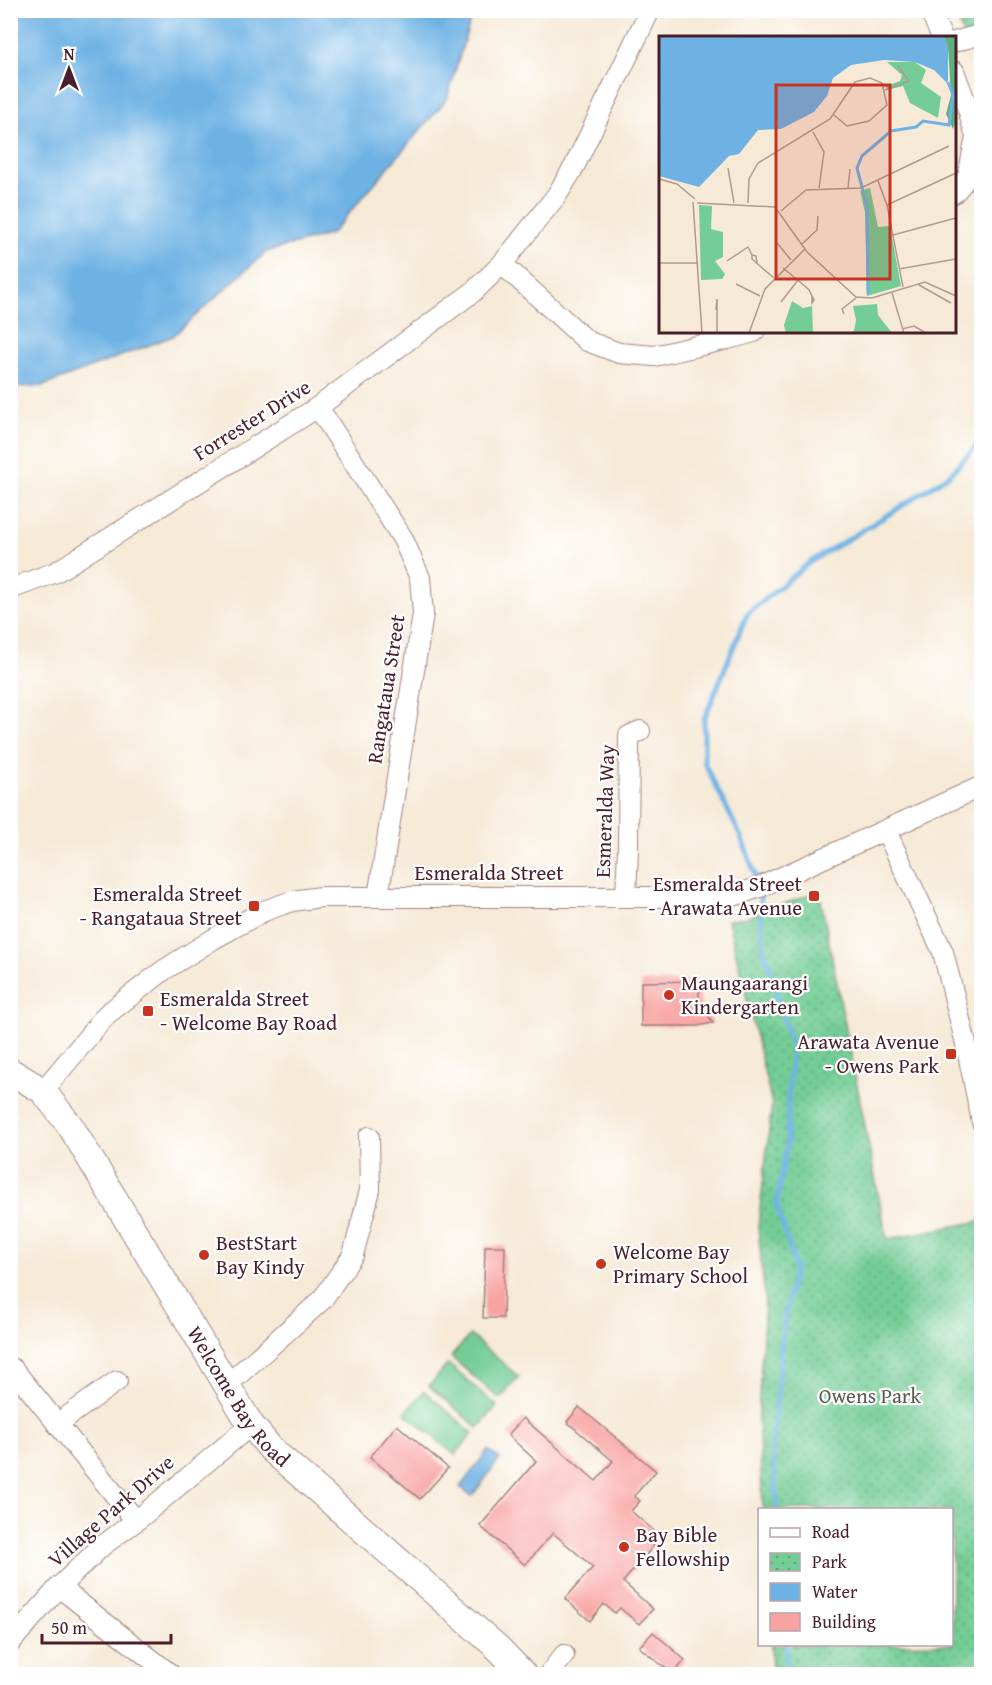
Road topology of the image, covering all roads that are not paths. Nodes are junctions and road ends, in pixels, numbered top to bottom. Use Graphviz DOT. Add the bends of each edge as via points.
graph roads {
  1 [pos="650,10"];
  2 [pos="930,10"];
  3 [pos="981,34"];
  4 [pos="941,36"];
  5 [pos="956,41"];
  6 [pos="956,76"];
  7 [pos="956,191"];
  8 [pos="502,264"];
  9 [pos="750,333"];
  10 [pos="318,407"];
  11 [pos="10,589"];
  12 [pos="640,731"];
  13 [pos="981,786"];
  14 [pos="886,831"];
  15 [pos="378,897"];
  16 [pos="626,897"];
  17 [pos="974,1041"];
  18 [pos="10,1071"];
  19 [pos="43,1091"];
  20 [pos="981,1122"];
  21 [pos="369,1137"];
  22 [pos="13,1369"];
  23 [pos="117,1381"];
  24 [pos="226,1383"];
  25 [pos="57,1424"];
  26 [pos="251,1425"];
  27 [pos="136,1521"];
  28 [pos="59,1587"];
  29 [pos="10,1643"];
  30 [pos="564,1655"];
  31 [pos="170,1674"];
  32 [pos="524,1674"];
  33 [pos="549,1674"];
  1 -- 8 [label="street, Forrester Drive" via="574,167"];
  2 -- 4 [label="street"];
  3 -- 5 [label="street"];
  6 -- 7 [label="street" via="976,137 968,177"];
  8 -- 9 [label="street" via="587,341 619,353 654,356"];
  8 -- 10 [label="street, Forrester Drive" via="473,292"];
  10 -- 11 [label="street, Forrester Drive" via="56,572"];
  10 -- 15 [label="street, Rangataua Street" via="404,539 420,578 423,614"];
  12 -- 16 [label="street, Esmeralda Way" via="629,736"];
  13 -- 14 [label="street, Esmeralda Street"];
  14 -- 16 [label="street, Esmeralda Street" via="736,895"];
  14 -- 17 [label="street" via="943,952"];
  15 -- 16 [label="street, Esmeralda Street"];
  15 -- 19 [label="street, Esmeralda Street" via="321,897 292,902 264,911 215,938 164,970 107,1014"];
  17 -- 20 [label="street"];
  18 -- 19 [label="main road, Welcome Bay Road"];
  19 -- 24 [label="main road, Welcome Bay Road" via="71,1126"];
  21 -- 24 [label="street" via="370,1190 353,1255 322,1300"];
  22 -- 25 [label="street"];
  23 -- 25 [label="street"];
  24 -- 26 [label="main road, Welcome Bay Road"];
  25 -- 27 [label="street"];
  26 -- 27 [label="street, Village Park Drive"];
  26 -- 32 [label="main road, Welcome Bay Road" via="271,1449"];
  27 -- 28 [label="street, Village Park Drive" via="102,1546"];
  28 -- 29 [label="street, Village Park Drive"];
  28 -- 31 [label="street"];
  30 -- 33 [label="street"];
}
